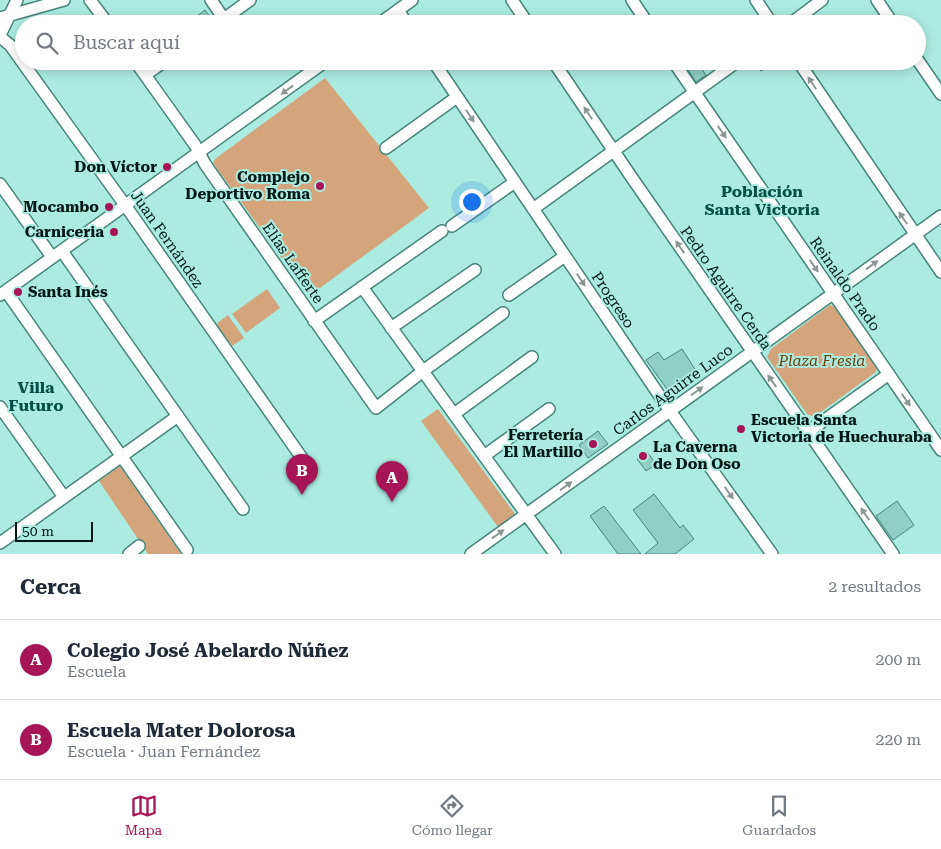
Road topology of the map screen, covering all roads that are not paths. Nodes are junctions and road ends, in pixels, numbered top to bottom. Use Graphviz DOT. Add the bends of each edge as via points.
graph roads {
  1 [pos="17,0"];
  2 [pos="64,0"];
  3 [pos="90,0"];
  4 [pos="210,0"];
  5 [pos="250,0"];
  6 [pos="412,0"];
  7 [pos="512,0"];
  8 [pos="632,0"];
  9 [pos="756,0"];
  10 [pos="822,0"];
  11 [pos="877,0"];
  12 [pos="398,10"];
  13 [pos="101,15"];
  14 [pos="217,15"];
  15 [pos="229,15"];
  16 [pos="391,15"];
  17 [pos="401,15"];
  18 [pos="522,15"];
  19 [pos="642,15"];
  20 [pos="766,15"];
  21 [pos="802,15"];
  22 [pos="887,15"];
  23 [pos="5,16"];
  24 [pos="0,36"];
  25 [pos="15,53"];
  26 [pos="27,70"];
  27 [pos="142,70"];
  28 [pos="153,70"];
  29 [pos="313,70"];
  30 [pos="439,70"];
  31 [pos="559,70"];
  32 [pos="679,70"];
  33 [pos="725,70"];
  34 [pos="804,70"];
  35 [pos="925,70"];
  36 [pos="146,75"];
  37 [pos="694,92"];
  38 [pos="941,94"];
  39 [pos="457,97"];
  40 [pos="386,148"];
  41 [pos="613,151"];
  42 [pos="199,152"];
  43 [pos="515,182"];
  44 [pos="0,184"];
  45 [pos="125,205"];
  46 [pos="533,209"];
  47 [pos="941,216"];
  48 [pos="914,234"];
  49 [pos="57,254"];
  50 [pos="565,256"];
  51 [pos="475,270"];
  52 [pos="941,272"];
  53 [pos="362,287"];
  54 [pos="3,293"];
  55 [pos="833,293"];
  56 [pos="509,295"];
  57 [pos="503,313"];
  58 [pos="314,321"];
  59 [pos="391,328"];
  60 [pos="752,352"];
  61 [pos="532,357"];
  62 [pos="423,371"];
  63 [pos="889,374"];
  64 [pos="0,407"];
  65 [pos="549,409"];
  66 [pos="670,411"];
  67 [pos="454,414"];
  68 [pos="178,416"];
  69 [pos="808,432"];
  70 [pos="941,450"];
  71 [pos="484,456"];
  72 [pos="122,457"];
  73 [pos="304,461"];
  74 [pos="64,497"];
  75 [pos="243,509"];
  76 [pos="526,514"];
  77 [pos="2,537"];
  78 [pos="139,546"];
  79 [pos="187,550"];
  80 [pos="129,554"];
  81 [pos="471,554"];
  82 [pos="555,554"];
  83 [pos="772,554"];
  84 [pos="893,554"];
  1 -- 23 [label="street"];
  2 -- 23 [label="street"];
  3 -- 13 [label="street"];
  4 -- 14 [label="street"];
  5 -- 15 [label="street"];
  6 -- 12 [label="street"];
  7 -- 18 [label="street"];
  8 -- 19 [label="street"];
  9 -- 20 [label="street"];
  10 -- 21 [label="street"];
  11 -- 22 [label="street"];
  12 -- 16 [label="street"];
  12 -- 17 [label="street"];
  23 -- 24 [label="street"];
  24 -- 25 [label="street, Juan Fernández"];
  26 -- 45 [label="street, Juan Fernández"];
  27 -- 36 [label="street, Elías Lafferte"];
  28 -- 36 [label="street"];
  29 -- 42 [label="street, one-way"];
  30 -- 39 [label="street, Progreso"];
  41 -- 31 [label="street, Pedro Aguirre Cerda, one-way"];
  32 -- 37 [label="street, Reinaldo Prado"];
  33 -- 37 [label="street"];
  48 -- 34 [label="street, one-way"];
  35 -- 38 [label="street"];
  36 -- 42 [label="street, Elías Lafferte"];
  37 -- 41 [label="street"];
  37 -- 55 [label="street, Reinaldo Prado, one-way"];
  39 -- 40 [label="street"];
  39 -- 43 [label="street, Progreso, one-way"];
  41 -- 46 [label="street"];
  60 -- 41 [label="street, Pedro Aguirre Cerda, one-way"];
  42 -- 45 [label="street"];
  42 -- 58 [label="street, Elías Lafferte"];
  43 -- 46 [label="street, Progreso"];
  43 -- 53 [label="street"];
  44 -- 49 [label="street"];
  45 -- 49 [label="street"];
  45 -- 73 [label="street, Juan Fernández"];
  46 -- 50 [label="street, Progreso"];
  47 -- 48 [label="street, Carlos Aguirre Luco"];
  48 -- 52 [label="street"];
  55 -- 48 [label="street, Carlos Aguirre Luco, one-way"];
  49 -- 54 [label="street"];
  49 -- 68 [label="street"];
  50 -- 56 [label="street"];
  50 -- 66 [label="street, Progreso, one-way"];
  51 -- 59 [label="street"];
  53 -- 58 [label="street"];
  53 -- 59 [label="street"];
  54 -- 72 [label="street"];
  55 -- 60 [label="street, Carlos Aguirre Luco"];
  55 -- 63 [label="street, Reinaldo Prado"];
  57 -- 62 [label="street"];
  58 -- 62 [label="street, Elías Lafferte" via="376,408"];
  59 -- 62 [label="street"];
  66 -- 60 [label="street, Carlos Aguirre Luco, one-way"];
  69 -- 60 [label="street, Pedro Aguirre Cerda, one-way"];
  61 -- 67 [label="street"];
  62 -- 67 [label="street"];
  63 -- 69 [label="street"];
  63 -- 70 [label="street, Reinaldo Prado, one-way"];
  64 -- 74 [label="street"];
  65 -- 71 [label="street"];
  76 -- 66 [label="street, Carlos Aguirre Luco, one-way"];
  66 -- 83 [label="street, Progreso, one-way"];
  67 -- 71 [label="street"];
  68 -- 72 [label="street"];
  68 -- 75 [label="street"];
  84 -- 69 [label="street, Pedro Aguirre Cerda, one-way"];
  71 -- 76 [label="street"];
  72 -- 74 [label="street"];
  72 -- 79 [label="street"];
  74 -- 77 [label="street"];
  81 -- 76 [label="street, Carlos Aguirre Luco, one-way"];
  76 -- 82 [label="street"];
  78 -- 80 [label="street"];
}
